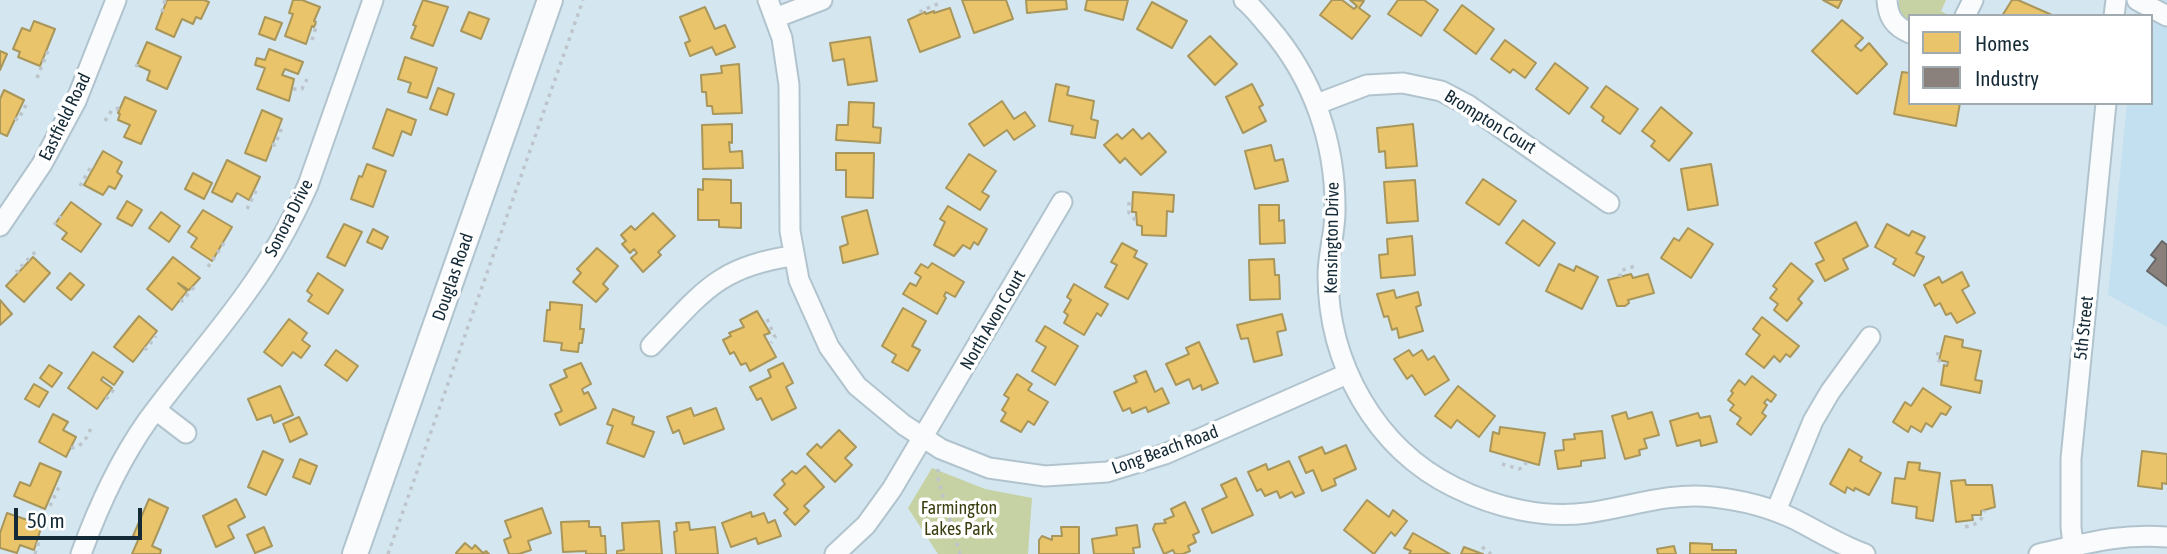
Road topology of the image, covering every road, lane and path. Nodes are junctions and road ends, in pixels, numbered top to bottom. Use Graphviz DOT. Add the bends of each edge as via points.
graph roads {
  1 [pos="116,0"];
  2 [pos="165,0"];
  3 [pos="373,0"];
  4 [pos="550,0"];
  5 [pos="583,0"];
  6 [pos="822,0"];
  7 [pos="1244,0"];
  8 [pos="1887,0"];
  9 [pos="2137,0"];
  10 [pos="940,3"];
  11 [pos="772,9"];
  12 [pos="162,12"];
  13 [pos="922,13"];
  14 [pos="2167,16"];
  15 [pos="316,24"];
  16 [pos="1908,32"];
  17 [pos="312,40"];
  18 [pos="47,50"];
  19 [pos="139,61"];
  20 [pos="135,67"];
  21 [pos="37,78"];
  22 [pos="307,79"];
  23 [pos="293,89"];
  24 [pos="1317,104"];
  25 [pos="26,105"];
  26 [pos="2106,105"];
  27 [pos="120,108"];
  28 [pos="15,118"];
  29 [pos="105,121"];
  30 [pos="283,125"];
  31 [pos="272,144"];
  32 [pos="94,166"];
  33 [pos="80,186"];
  34 [pos="255,188"];
  35 [pos="1062,202"];
  36 [pos="1129,202"];
  37 [pos="1609,203"];
  38 [pos="247,209"];
  39 [pos="61,216"];
  40 [pos="1137,222"];
  41 [pos="54,225"];
  42 [pos="0,226"];
  43 [pos="224,243"];
  44 [pos="36,251"];
  45 [pos="793,256"];
  46 [pos="1638,265"];
  47 [pos="208,267"];
  48 [pos="19,273"];
  49 [pos="1620,277"];
  50 [pos="195,286"];
  51 [pos="181,299"];
  52 [pos="767,319"];
  53 [pos="156,336"];
  54 [pos="1870,337"];
  55 [pos="771,343"];
  56 [pos="651,346"];
  57 [pos="144,348"];
  58 [pos="1938,352"];
  59 [pos="1948,364"];
  60 [pos="1347,374"];
  61 [pos="115,388"];
  62 [pos="106,397"];
  63 [pos="156,410"];
  64 [pos="91,428"];
  65 [pos="186,433"];
  66 [pos="923,438"];
  67 [pos="71,447"];
  68 [pos="1526,462"];
  69 [pos="1502,464"];
  70 [pos="938,470"];
  71 [pos="54,487"];
  72 [pos="50,506"];
  73 [pos="1983,510"];
  74 [pos="1776,511"];
  75 [pos="1965,527"];
  76 [pos="38,537"];
  77 [pos="2167,537"];
  78 [pos="1482,547"];
  79 [pos="2073,550"];
  80 [pos="35,554"];
  81 [pos="81,554"];
  82 [pos="355,554"];
  83 [pos="388,554"];
  84 [pos="835,554"];
  85 [pos="960,554"];
  86 [pos="1491,554"];
  87 [pos="1865,554"];
  88 [pos="2039,554"];
  1 -- 42 [label="street, Eastfield Road" via="76,101 43,164"];
  2 -- 12 [label="path"];
  3 -- 63 [label="street, Sonora Drive" via="308,185 289,225 245,295"];
  4 -- 82 [label="street, Douglas Road"];
  5 -- 83 [label="path"];
  6 -- 11 [label="street"];
  7 -- 24 [label="street, Kensington Drive" via="1282,42"];
  8 -- 16 [label="street" via="1894,22"];
  9 -- 14 [label="street"];
  10 -- 13 [label="path"];
  11 -- 45 [label="street, Long Beach Road" via="789,85 788,195"];
  15 -- 17 [label="path"];
  18 -- 21 [label="path"];
  19 -- 20 [label="path"];
  22 -- 23 [label="path" via="302,89"];
  24 -- 37 [label="street, Brompton Court" via="1367,85 1403,83 1441,91"];
  24 -- 60 [label="street, Kensington Drive" via="1333,170 1335,213 1328,275"];
  25 -- 28 [label="path" via="18,120"];
  26 -- 79 [label="street, 5th Street" via="2071,458"];
  27 -- 29 [label="path" via="112,110"];
  30 -- 31 [label="path"];
  32 -- 33 [label="path"];
  34 -- 38 [label="path"];
  35 -- 66 [label="street, North Avon Court"];
  36 -- 40 [label="path" via="1129,213"];
  39 -- 41 [label="path"];
  43 -- 47 [label="path"];
  44 -- 48 [label="path"];
  45 -- 56 [label="street" via="747,265 723,276"];
  45 -- 66 [label="street, Long Beach Road" via="829,347 857,386"];
  46 -- 49 [label="path" via="1620,271"];
  50 -- 51 [label="path"];
  52 -- 55 [label="path" via="775,334"];
  53 -- 57 [label="path"];
  54 -- 74 [label="street" via="1813,421"];
  58 -- 59 [label="path" via="1938,362"];
  60 -- 66 [label="street, Long Beach Road" via="1165,454 1107,472 1045,476 989,468"];
  60 -- 74 [label="street, Kensington Drive" via="1382,431 1414,461 1453,487 1495,504 1541,514 1587,513 1670,496 1712,497"];
  61 -- 62 [label="path"];
  63 -- 65 [label="street"];
  63 -- 81 [label="street, Sonora Drive" via="111,481"];
  64 -- 67 [label="path" via="79,446"];
  66 -- 84 [label="street, North Avon Court" via="866,525"];
  68 -- 69 [label="path" via="1520,469"];
  70 -- 85 [label="path"];
  71 -- 72 [label="path" via="58,489"];
  73 -- 75 [label="path" via="1983,519"];
  74 -- 87 [label="street, Kensington Drive"];
  76 -- 80 [label="path"];
  77 -- 79 [label="street" via="2137,535"];
  78 -- 86 [label="path"];
  79 -- 88 [label="street"];
}
